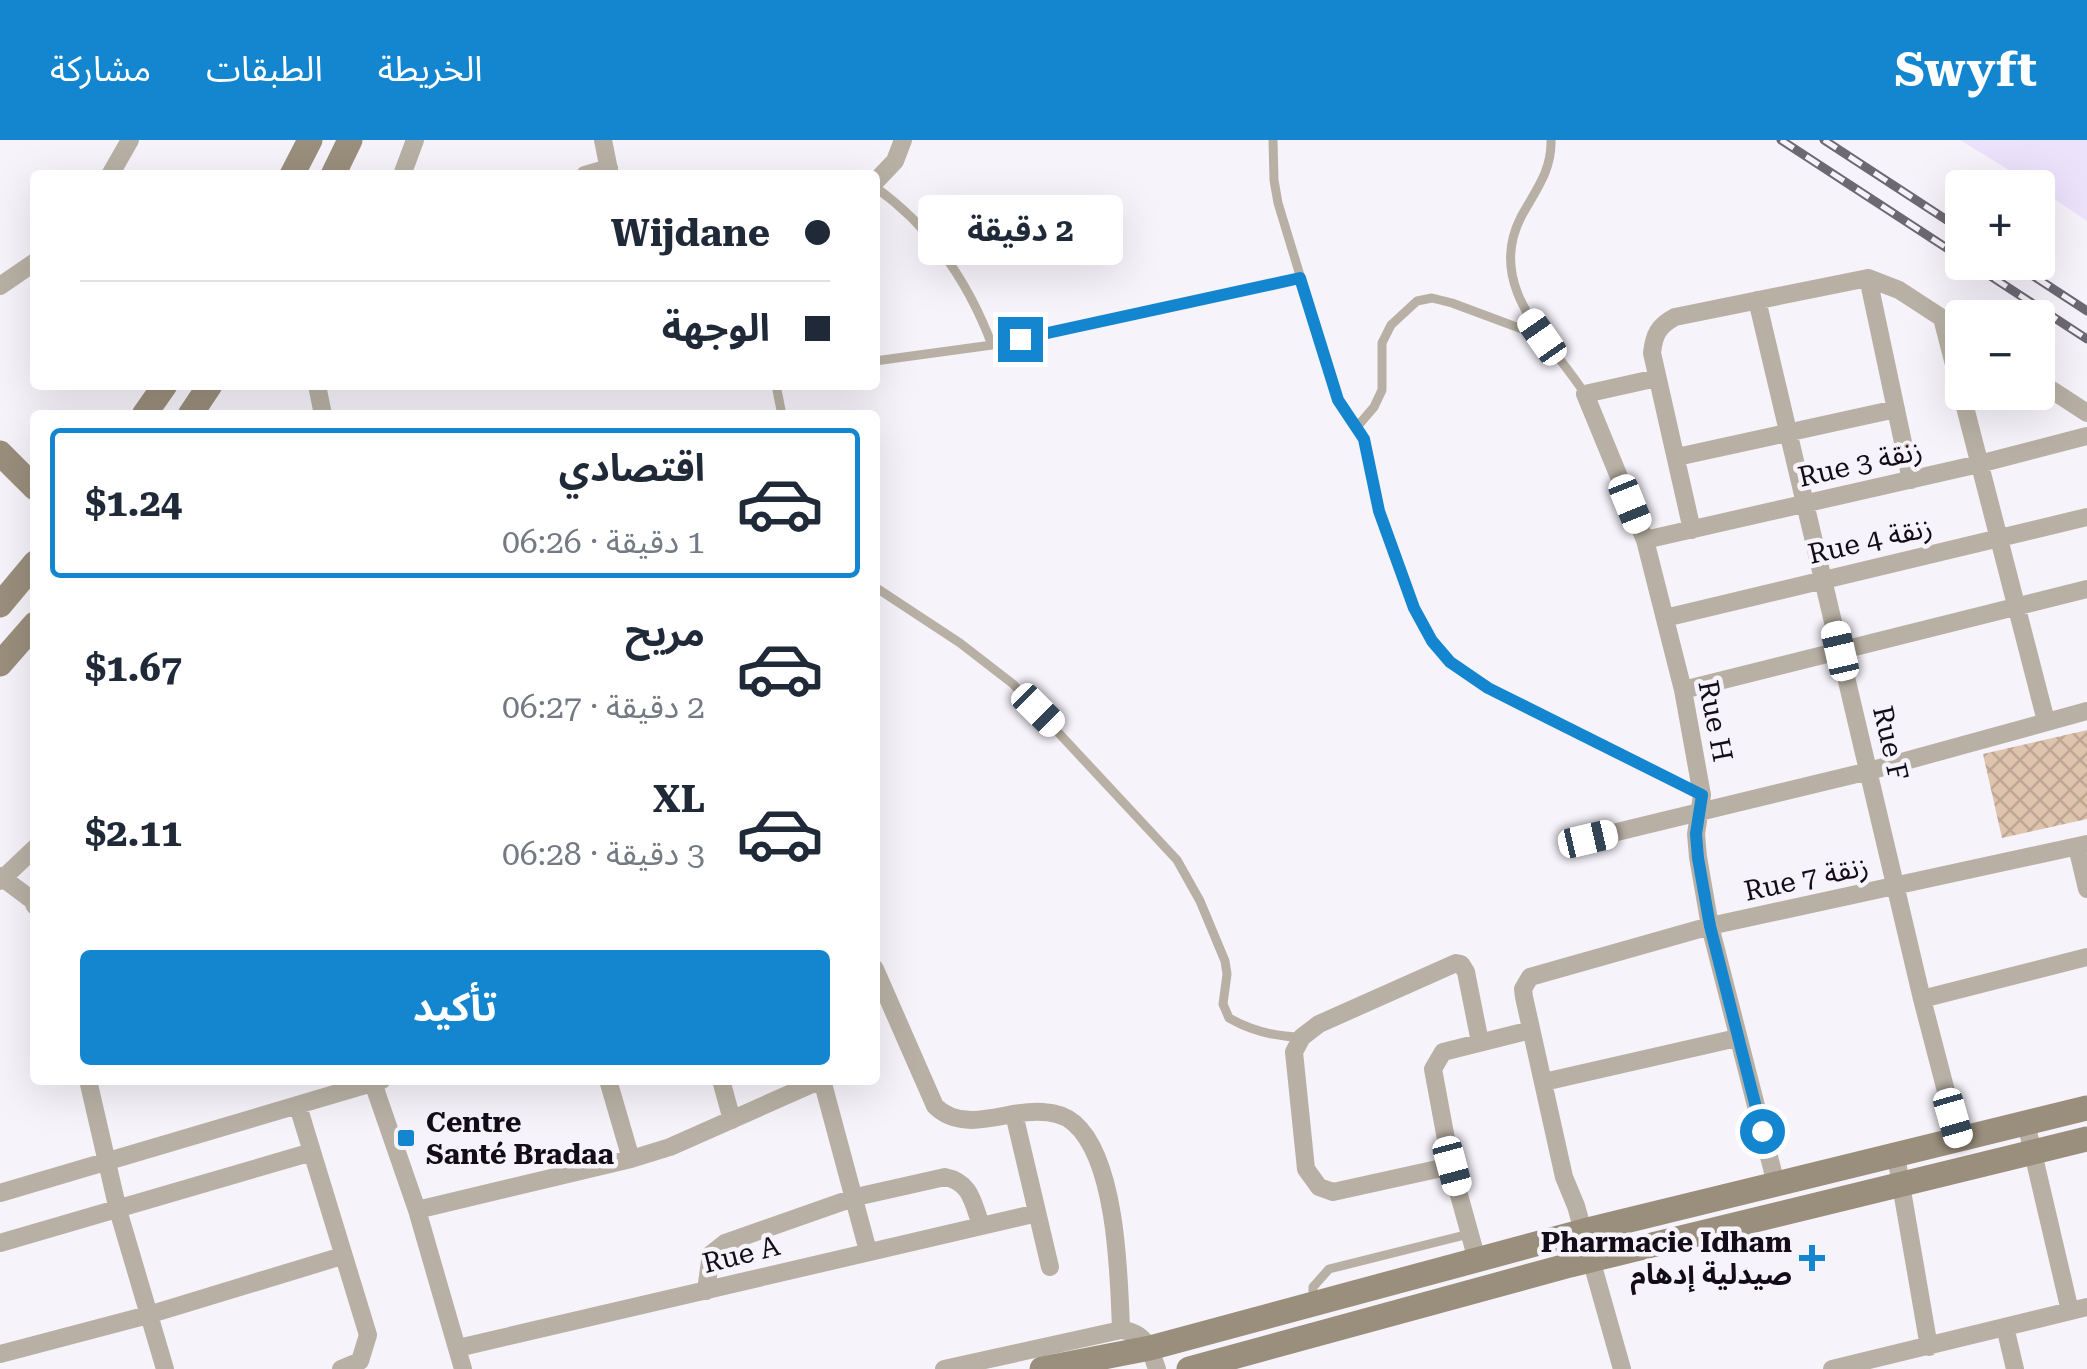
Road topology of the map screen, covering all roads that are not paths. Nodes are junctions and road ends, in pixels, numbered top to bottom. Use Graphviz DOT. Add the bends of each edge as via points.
graph roads {
  1 [pos="130,140"];
  2 [pos="310,140"];
  3 [pos="350,140"];
  4 [pos="416,140"];
  5 [pos="603,140"];
  6 [pos="904,140"];
  7 [pos="1273,140"];
  8 [pos="1551,140"];
  9 [pos="113,170"];
  10 [pos="295,170"];
  11 [pos="336,170"];
  12 [pos="404,170"];
  13 [pos="610,170"];
  14 [pos="880,178"];
  15 [pos="880,188"];
  16 [pos="30,265"];
  17 [pos="1300,278"];
  18 [pos="1868,278"];
  19 [pos="0,286"];
  20 [pos="1757,300"];
  21 [pos="1942,318"];
  22 [pos="1945,320"];
  23 [pos="1542,337"];
  24 [pos="992,345"];
  25 [pos="880,360"];
  26 [pos="1657,378"];
  27 [pos="2055,392"];
  28 [pos="1585,394"];
  29 [pos="1896,409"];
  30 [pos="2087,414"];
  31 [pos="1356,428"];
  32 [pos="1789,433"];
  33 [pos="2087,436"];
  34 [pos="0,453"];
  35 [pos="1676,458"];
  36 [pos="1979,464"];
  37 [pos="1912,480"];
  38 [pos="30,483"];
  39 [pos="1805,504"];
  40 [pos="2087,517"];
  41 [pos="1692,530"];
  42 [pos="2000,539"];
  43 [pos="1645,540"];
  44 [pos="30,569"];
  45 [pos="1824,579"];
  46 [pos="2087,589"];
  47 [pos="880,590"];
  48 [pos="0,605"];
  49 [pos="2019,608"];
  50 [pos="1665,618"];
  51 [pos="30,630"];
  52 [pos="1840,651"];
  53 [pos="0,664"];
  54 [pos="1683,690"];
  55 [pos="2087,711"];
  56 [pos="2046,721"];
  57 [pos="1869,771"];
  58 [pos="1701,804"];
  59 [pos="1588,839"];
  60 [pos="2082,846"];
  61 [pos="30,852"];
  62 [pos="1,878"];
  63 [pos="1897,887"];
  64 [pos="2087,890"];
  65 [pos="30,899"];
  66 [pos="1710,926"];
  67 [pos="2087,957"];
  68 [pos="880,981"];
  69 [pos="1922,999"];
  70 [pos="1531,1030"];
  71 [pos="1302,1037"];
  72 [pos="1737,1038"];
  73 [pos="1480,1042"];
  74 [pos="1544,1082"];
  75 [pos="89,1085"];
  76 [pos="364,1085"];
  77 [pos="377,1085"];
  78 [pos="610,1085"];
  79 [pos="722,1085"];
  80 [pos="811,1085"];
  81 [pos="823,1085"];
  82 [pos="298,1106"];
  83 [pos="2087,1108"];
  84 [pos="1014,1114"];
  85 [pos="732,1120"];
  86 [pos="2026,1122"];
  87 [pos="2087,1139"];
  88 [pos="1959,1140"];
  89 [pos="312,1152"];
  90 [pos="2034,1152"];
  91 [pos="1896,1156"];
  92 [pos="632,1160"];
  93 [pos="106,1161"];
  94 [pos="1452,1166"];
  95 [pos="1776,1184"];
  96 [pos="1900,1185"];
  97 [pos="0,1192"];
  98 [pos="856,1197"];
  99 [pos="118,1210"];
  100 [pos="417,1210"];
  101 [pos="1037,1213"];
  102 [pos="1580,1219"];
  103 [pos="981,1225"];
  104 [pos="1470,1234"];
  105 [pos="0,1243"];
  106 [pos="868,1251"];
  107 [pos="342,1256"];
  108 [pos="1478,1260"];
  109 [pos="1592,1260"];
  110 [pos="1050,1268"];
  111 [pos="706,1290"];
  112 [pos="1312,1306"];
  113 [pos="2079,1309"];
  114 [pos="148,1314"];
  115 [pos="2005,1327"];
  116 [pos="1121,1330"];
  117 [pos="1929,1347"];
  118 [pos="458,1348"];
  119 [pos="0,1354"];
  120 [pos="1153,1358"];
  121 [pos="1891,1363"];
  122 [pos="164,1369"];
  123 [pos="342,1369"];
  124 [pos="463,1369"];
  125 [pos="944,1369"];
  126 [pos="1042,1369"];
  127 [pos="1189,1369"];
  128 [pos="1622,1369"];
  129 [pos="1832,1369"];
  130 [pos="2015,1369"];
  1 -- 9 [label="street"];
  2 -- 10 [label="main road"];
  3 -- 11 [label="main road"];
  4 -- 12 [label="street"];
  5 -- 13 [label="street"];
  6 -- 14 [label="street"];
  7 -- 17 [label="lane" via="1274,180"];
  8 -- 23 [label="lane" via="1548,170 1510,247 1516,290"];
  15 -- 24 [label="lane" via="925,228 951,263"];
  16 -- 19 [label="street"];
  17 -- 24 [label="lane"];
  17 -- 31 [label="lane" via="1338,400"];
  18 -- 20 [label="street"];
  18 -- 21 [label="street"];
  18 -- 29 [label="street"];
  20 -- 26 [label="street" via="1674,317 1657,330"];
  20 -- 32 [label="street, Rue F"];
  21 -- 22 [label="street"];
  21 -- 36 [label="street"];
  23 -- 28 [label="lane"];
  23 -- 31 [label="lane" via="1452,302 1417,301 1382,343 1382,390"];
  24 -- 25 [label="lane"];
  26 -- 28 [label="street"];
  26 -- 35 [label="street"];
  27 -- 30 [label="street"];
  28 -- 43 [label="street, Rue H"];
  29 -- 32 [label="street"];
  29 -- 37 [label="street"];
  31 -- 58 [label="lane" via="1414,608 1450,662"];
  32 -- 35 [label="street"];
  32 -- 39 [label="street, Rue F"];
  33 -- 36 [label="street, Rue 3 زنقة"];
  34 -- 38 [label="main road"];
  35 -- 41 [label="street"];
  36 -- 37 [label="street, Rue 3 زنقة"];
  36 -- 42 [label="street"];
  37 -- 39 [label="street, Rue 3 زنقة"];
  39 -- 41 [label="street, Rue 3 زنقة"];
  39 -- 45 [label="street, Rue F"];
  40 -- 42 [label="street, Rue 4 زنقة"];
  41 -- 43 [label="street, Rue 3 زنقة"];
  42 -- 45 [label="street, Rue 4 زنقة"];
  42 -- 49 [label="street"];
  43 -- 50 [label="street, Rue H"];
  44 -- 48 [label="main road"];
  45 -- 50 [label="street, Rue 4 زنقة"];
  45 -- 52 [label="street, Rue F"];
  46 -- 49 [label="street"];
  47 -- 71 [label="lane" via="1013,684 1177,860 1225,961 1223,1004 1229,1018 1281,1037"];
  49 -- 52 [label="street"];
  49 -- 56 [label="street"];
  50 -- 54 [label="street, Rue H"];
  51 -- 53 [label="main road"];
  52 -- 54 [label="street"];
  52 -- 57 [label="street, Rue F"];
  54 -- 58 [label="street, Rue H"];
  55 -- 56 [label="street"];
  56 -- 57 [label="street"];
  57 -- 58 [label="street"];
  57 -- 63 [label="street, Rue F"];
  58 -- 59 [label="street"];
  58 -- 66 [label="street, Rue H" via="1696,834"];
  60 -- 63 [label="street, Rue 7 زنقة"];
  60 -- 64 [label="street"];
  61 -- 62 [label="street"];
  62 -- 65 [label="street"];
  63 -- 66 [label="street, Rue 7 زنقة"];
  63 -- 69 [label="street, Rue F"];
  66 -- 70 [label="street, Rue 7 زنقة" via="1530,977 1523,989"];
  66 -- 72 [label="street, Rue H"];
  67 -- 69 [label="street"];
  68 -- 84 [label="street" via="942,1114 980,1121"];
  69 -- 88 [label="street, Rue F"];
  70 -- 73 [label="street"];
  70 -- 74 [label="street"];
  71 -- 73 [label="street" via="1456,963 1466,972"];
  71 -- 94 [label="street" via="1294,1052 1302,1136 1306,1170 1319,1187 1333,1192"];
  72 -- 74 [label="street"];
  72 -- 95 [label="street, Rue H"];
  73 -- 94 [label="street" via="1444,1052 1434,1063"];
  74 -- 102 [label="street"];
  75 -- 93 [label="street"];
  76 -- 82 [label="street"];
  77 -- 100 [label="street"];
  78 -- 92 [label="street"];
  79 -- 85 [label="street"];
  80 -- 85 [label="street"];
  81 -- 98 [label="street"];
  82 -- 89 [label="street"];
  82 -- 93 [label="street"];
  83 -- 86 [label="main road"];
  84 -- 101 [label="street"];
  84 -- 116 [label="street" via="1051,1112 1076,1124 1087,1139 1116,1228"];
  85 -- 92 [label="street"];
  86 -- 88 [label="main road"];
  86 -- 90 [label="street"];
  87 -- 90 [label="main road"];
  88 -- 91 [label="main road"];
  89 -- 99 [label="street"];
  89 -- 107 [label="street"];
  90 -- 96 [label="main road"];
  90 -- 113 [label="street"];
  91 -- 95 [label="main road"];
  91 -- 96 [label="street"];
  92 -- 100 [label="street"];
  93 -- 97 [label="street"];
  93 -- 99 [label="street"];
  94 -- 104 [label="street"];
  95 -- 102 [label="main road"];
  96 -- 109 [label="main road"];
  96 -- 117 [label="street"];
  98 -- 103 [label="street" via="957,1179 967,1186"];
  98 -- 106 [label="street"];
  98 -- 111 [label="street" via="725,1243 711,1254"];
  99 -- 105 [label="street"];
  99 -- 114 [label="street"];
  100 -- 118 [label="street"];
  101 -- 103 [label="street, Rue A"];
  101 -- 110 [label="street"];
  102 -- 108 [label="main road"];
  102 -- 109 [label="street"];
  103 -- 106 [label="street, Rue A"];
  104 -- 108 [label="street"];
  104 -- 112 [label="lane" via="1330,1269 1314,1287"];
  106 -- 111 [label="street, Rue A"];
  107 -- 114 [label="street"];
  107 -- 123 [label="street" via="368,1335 360,1362"];
  108 -- 112 [label="main road"];
  109 -- 127 [label="main road"];
  109 -- 128 [label="street"];
  111 -- 118 [label="street, Rue A"];
  112 -- 120 [label="main road"];
  113 -- 115 [label="street"];
  114 -- 119 [label="street"];
  114 -- 122 [label="street"];
  115 -- 117 [label="street"];
  115 -- 130 [label="street"];
  116 -- 120 [label="street" via="1140,1334"];
  116 -- 125 [label="street"];
  117 -- 121 [label="street"];
  118 -- 124 [label="street"];
  120 -- 126 [label="main road"];
  121 -- 129 [label="street"];
}
